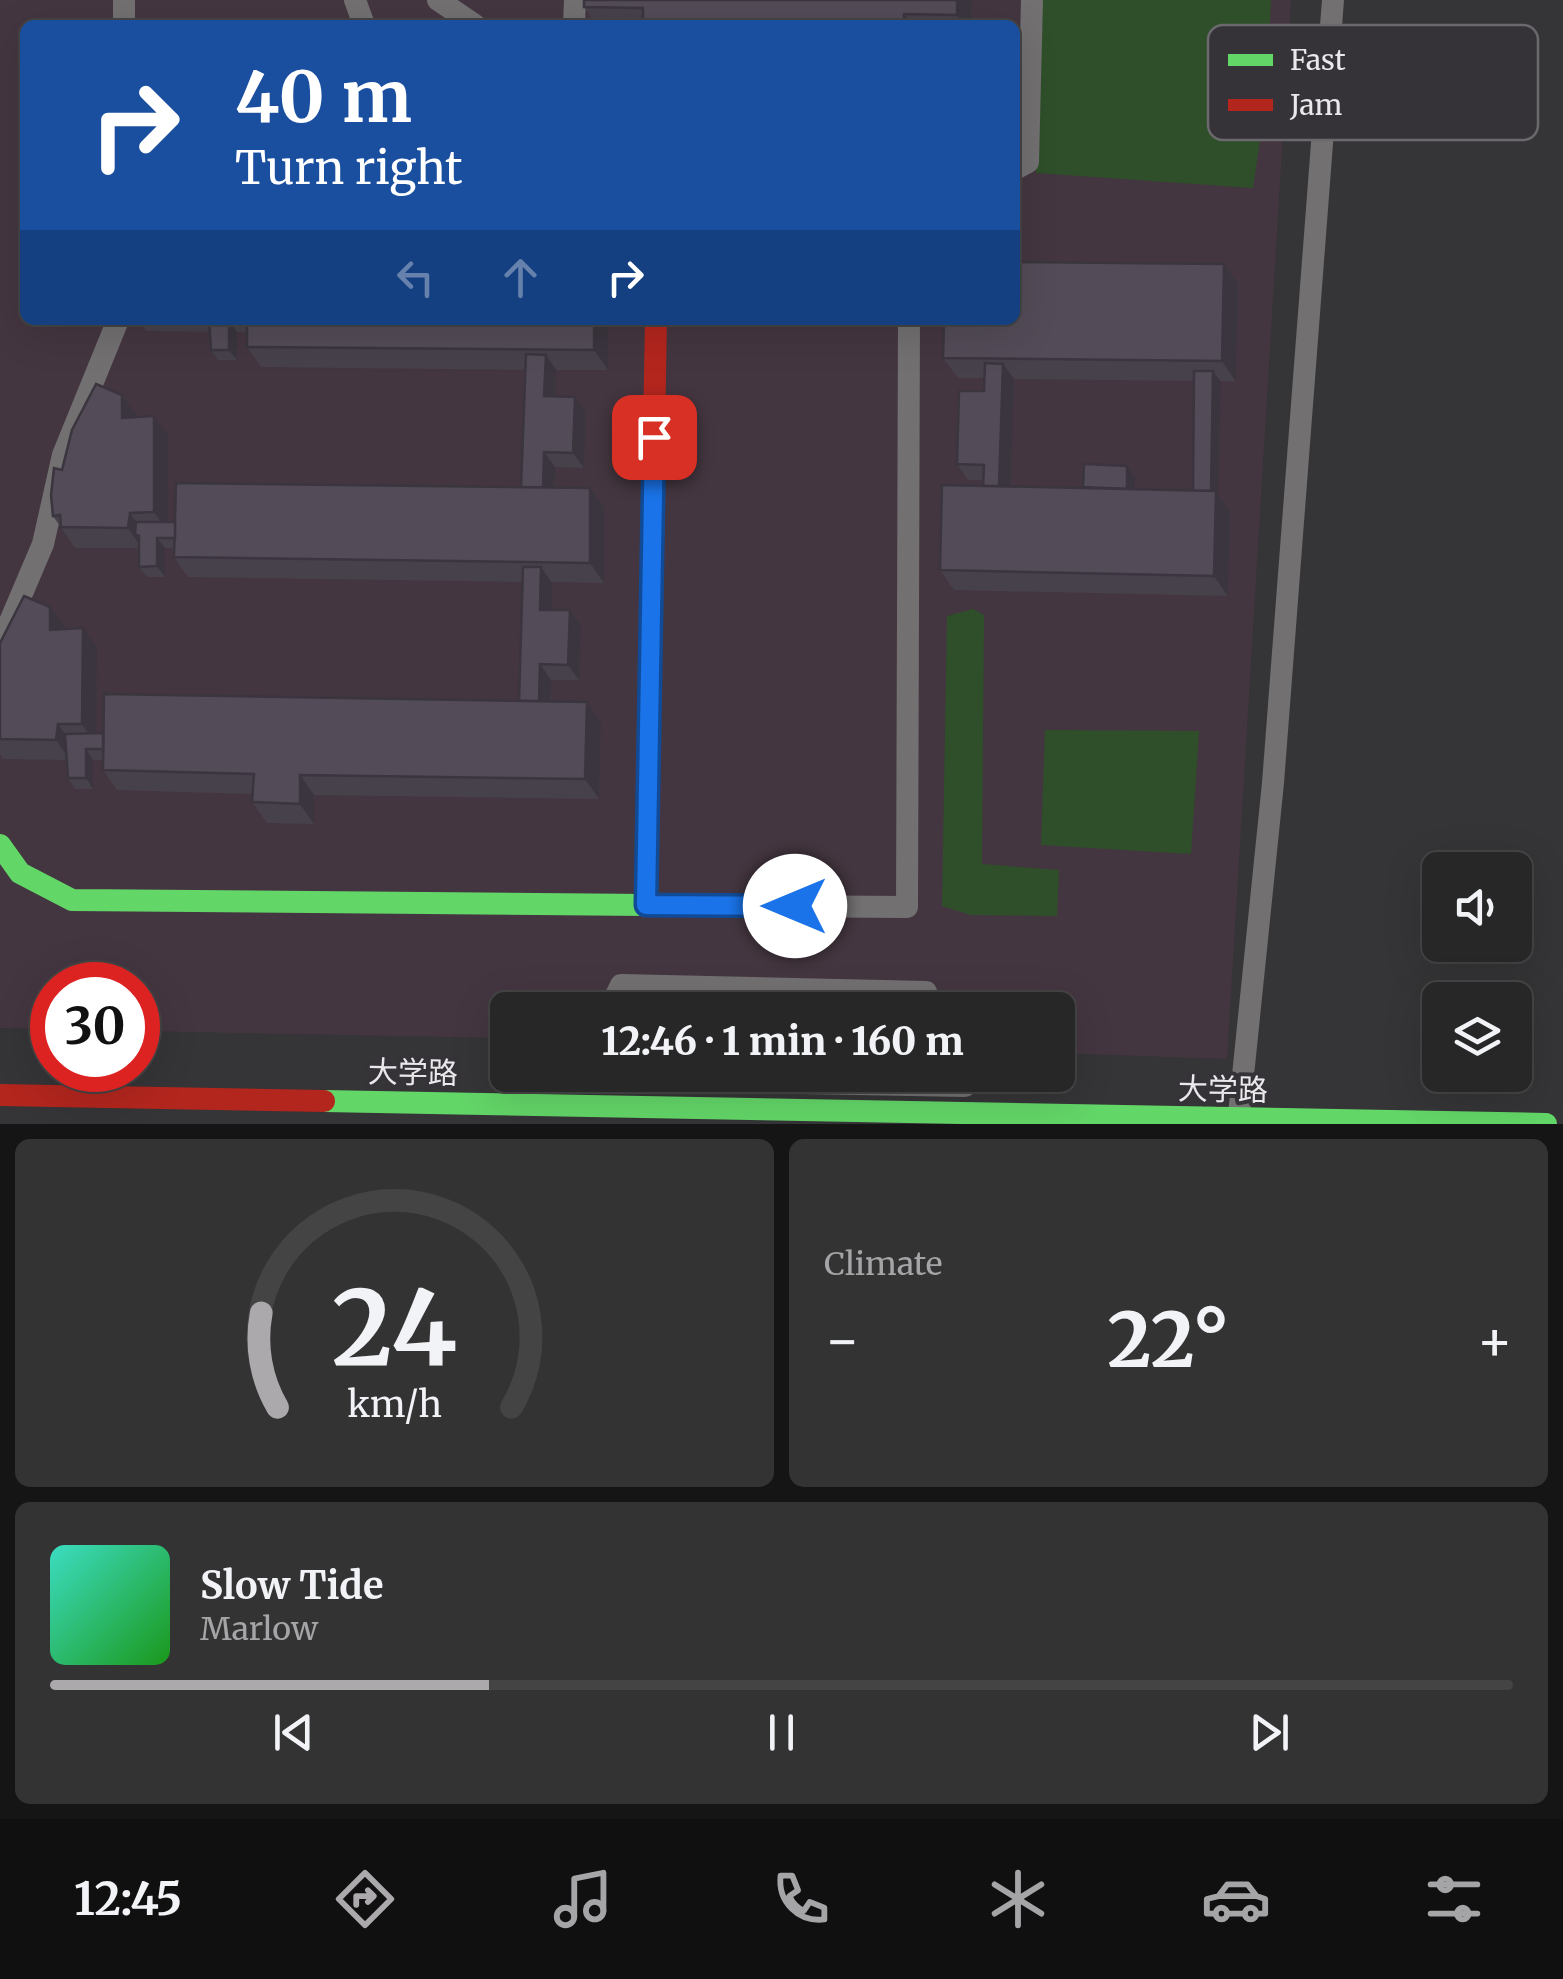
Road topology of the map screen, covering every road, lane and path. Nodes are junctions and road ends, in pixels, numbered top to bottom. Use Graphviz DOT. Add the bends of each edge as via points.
graph roads {
  1 [pos="438,0"];
  2 [pos="1032,0"];
  3 [pos="1333,0"];
  4 [pos="468,20"];
  5 [pos="1331,25"];
  6 [pos="1322,140"];
  7 [pos="1020,166"];
  8 [pos="116,325"];
  9 [pos="656,325"];
  10 [pos="910,325"];
  11 [pos="0,645"];
  12 [pos="0,845"];
  13 [pos="646,905"];
  14 [pos="618,992"];
  15 [pos="926,992"];
  16 [pos="0,1095"];
  17 [pos="1238,1122"];
  18 [pos="1327,1122"];
  19 [pos="1546,1124"];
  1 -- 4 [label="street"];
  2 -- 7 [label="street" via="1028,162"];
  3 -- 5 [label="street"];
  6 -- 17 [label="street" via="1274,783"];
  8 -- 11 [label="street" via="63,454 43,544"];
  9 -- 13 [label="main road"];
  10 -- 13 [label="street" via="907,907"];
  12 -- 13 [label="main road" via="36,887 72,900"];
  14 -- 15 [label="street" via="622,984"];
  16 -- 17 [label="main road, 大学路"];
  17 -- 18 [label="main road, 大学路"];
  18 -- 19 [label="main road, 大学路"];
}
